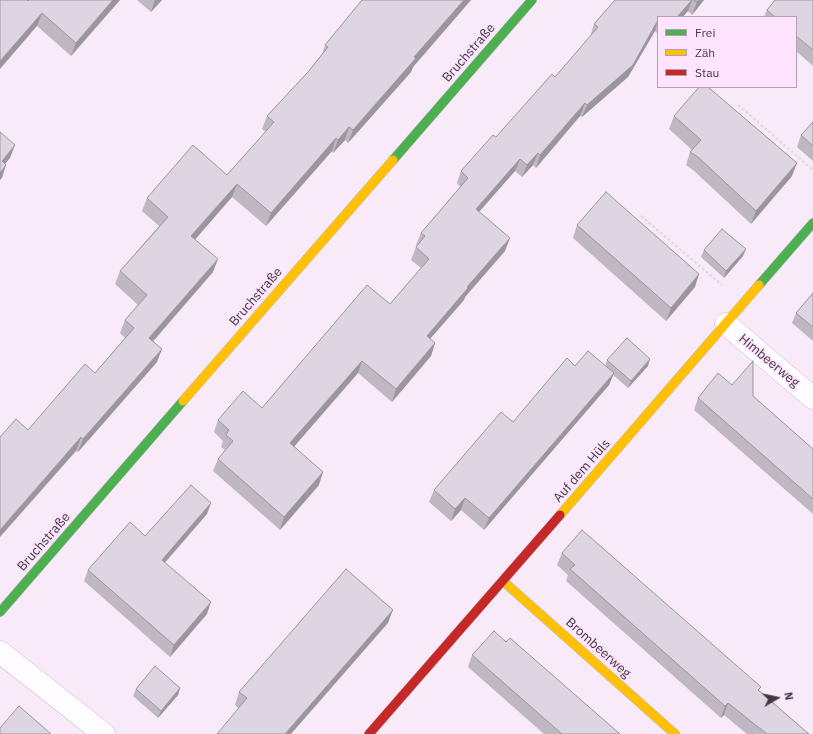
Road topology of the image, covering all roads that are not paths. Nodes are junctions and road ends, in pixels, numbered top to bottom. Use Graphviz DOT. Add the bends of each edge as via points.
graph roads {
  1 [pos="532,0"];
  2 [pos="813,223"];
  3 [pos="726,324"];
  4 [pos="813,398"];
  5 [pos="504,581"];
  6 [pos="0,612"];
  7 [pos="0,652"];
  8 [pos="104,734"];
  9 [pos="369,734"];
  10 [pos="675,734"];
  1 -- 6 [label="street, Bruchstraße"];
  2 -- 3 [label="street, Auf dem Hüls"];
  3 -- 4 [label="street, Himbeerweg"];
  3 -- 5 [label="street, Auf dem Hüls"];
  5 -- 9 [label="street, Auf dem Hüls"];
  5 -- 10 [label="street, Brombeerweg"];
  7 -- 8 [label="street"];
}
